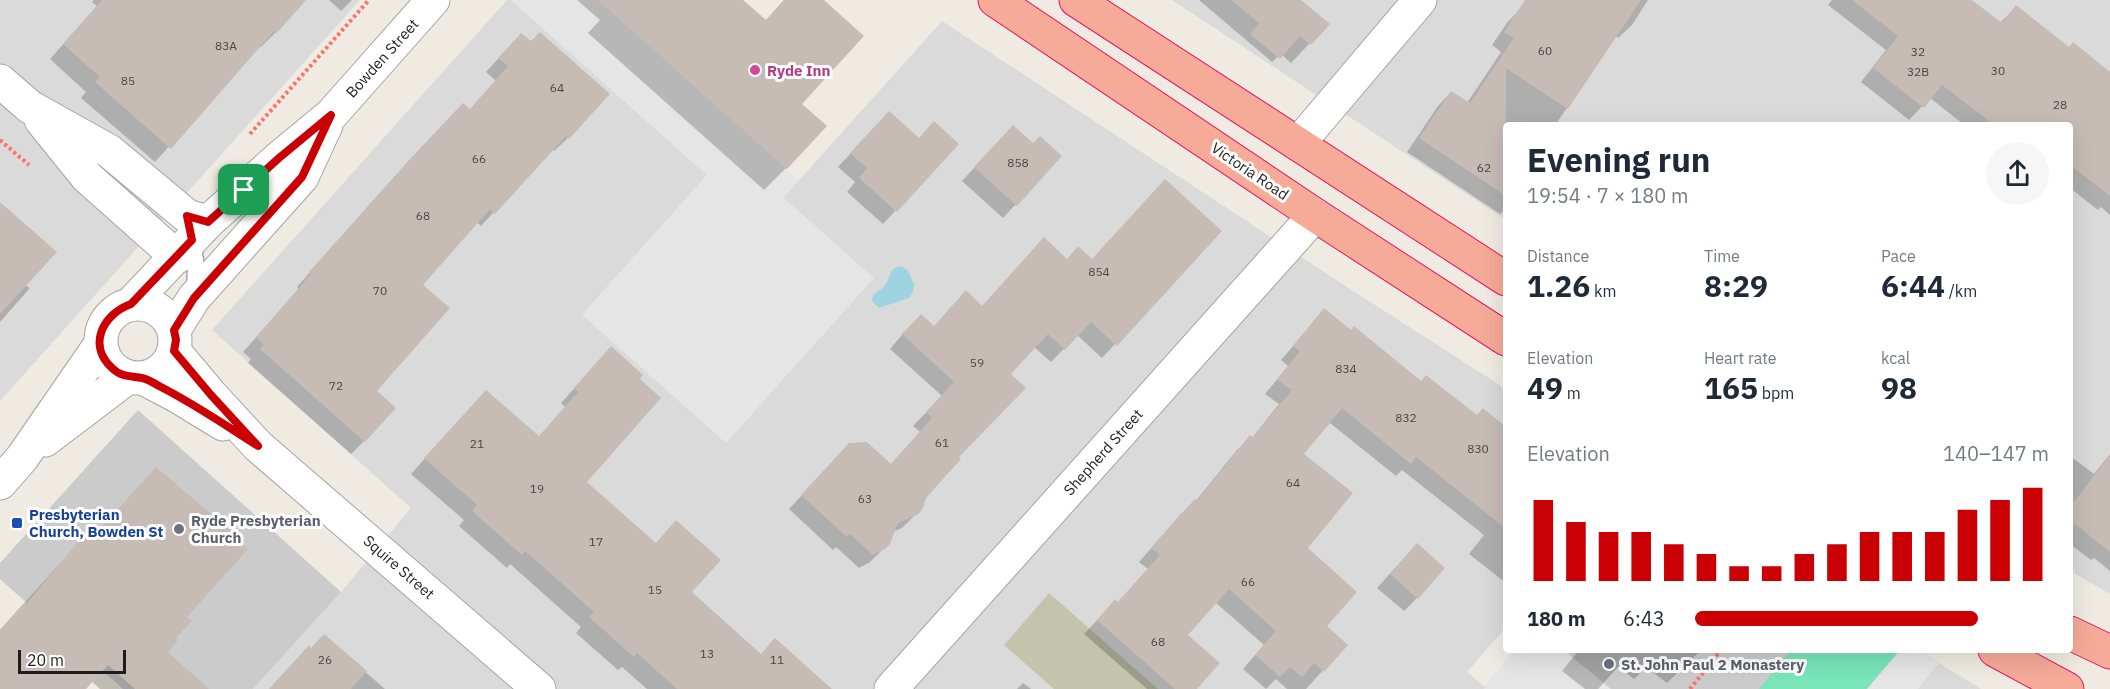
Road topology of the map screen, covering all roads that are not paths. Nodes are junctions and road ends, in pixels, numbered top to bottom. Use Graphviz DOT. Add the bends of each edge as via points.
graph roads {
  1 [pos="434,0"];
  2 [pos="995,0"];
  3 [pos="1076,0"];
  4 [pos="1420,0"];
  5 [pos="0,81"];
  6 [pos="331,115"];
  7 [pos="1298,144"];
  8 [pos="1315,214"];
  9 [pos="192,250"];
  10 [pos="1503,277"];
  11 [pos="131,304"];
  12 [pos="1503,337"];
  13 [pos="174,340"];
  14 [pos="100,345"];
  15 [pos="135,378"];
  16 [pos="258,446"];
  17 [pos="22,458"];
  18 [pos="0,483"];
  19 [pos="2073,634"];
  20 [pos="2110,652"];
  21 [pos="2001,653"];
  22 [pos="539,689"];
  23 [pos="891,689"];
  24 [pos="2067,689"];
  1 -- 6 [label="street, Bowden Street"];
  2 -- 8 [label="highway, Victoria Road"];
  3 -- 7 [label="highway"];
  4 -- 7 [label="street"];
  5 -- 9 [label="street" via="30,107 87,177"];
  6 -- 9 [label="street, Bowden Street" via="279,158"];
  6 -- 9 [label="street, Bowden Street" via="317,145 217,257 210,263"];
  7 -- 10 [label="highway"];
  8 -- 12 [label="highway, Victoria Road"];
  8 -- 23 [label="street, Shepherd Street"];
  9 -- 11 [label="street, Bowden Street"];
  9 -- 13 [label="street, Bowden Street"];
  11 -- 13 [label="street" via="162,312"];
  11 -- 14 [label="street" via="111,314 104,323"];
  13 -- 15 [label="street" via="170,360 163,369"];
  13 -- 16 [label="street, Squire Street" via="211,395"];
  14 -- 15 [label="street" via="109,366 117,373"];
  14 -- 17 [label="street"];
  15 -- 16 [label="street, Squire Street" via="197,407"];
  15 -- 17 [label="street"];
  16 -- 22 [label="street, Squire Street"];
  17 -- 18 [label="street"];
  19 -- 20 [label="highway"];
  21 -- 24 [label="highway"];
}
